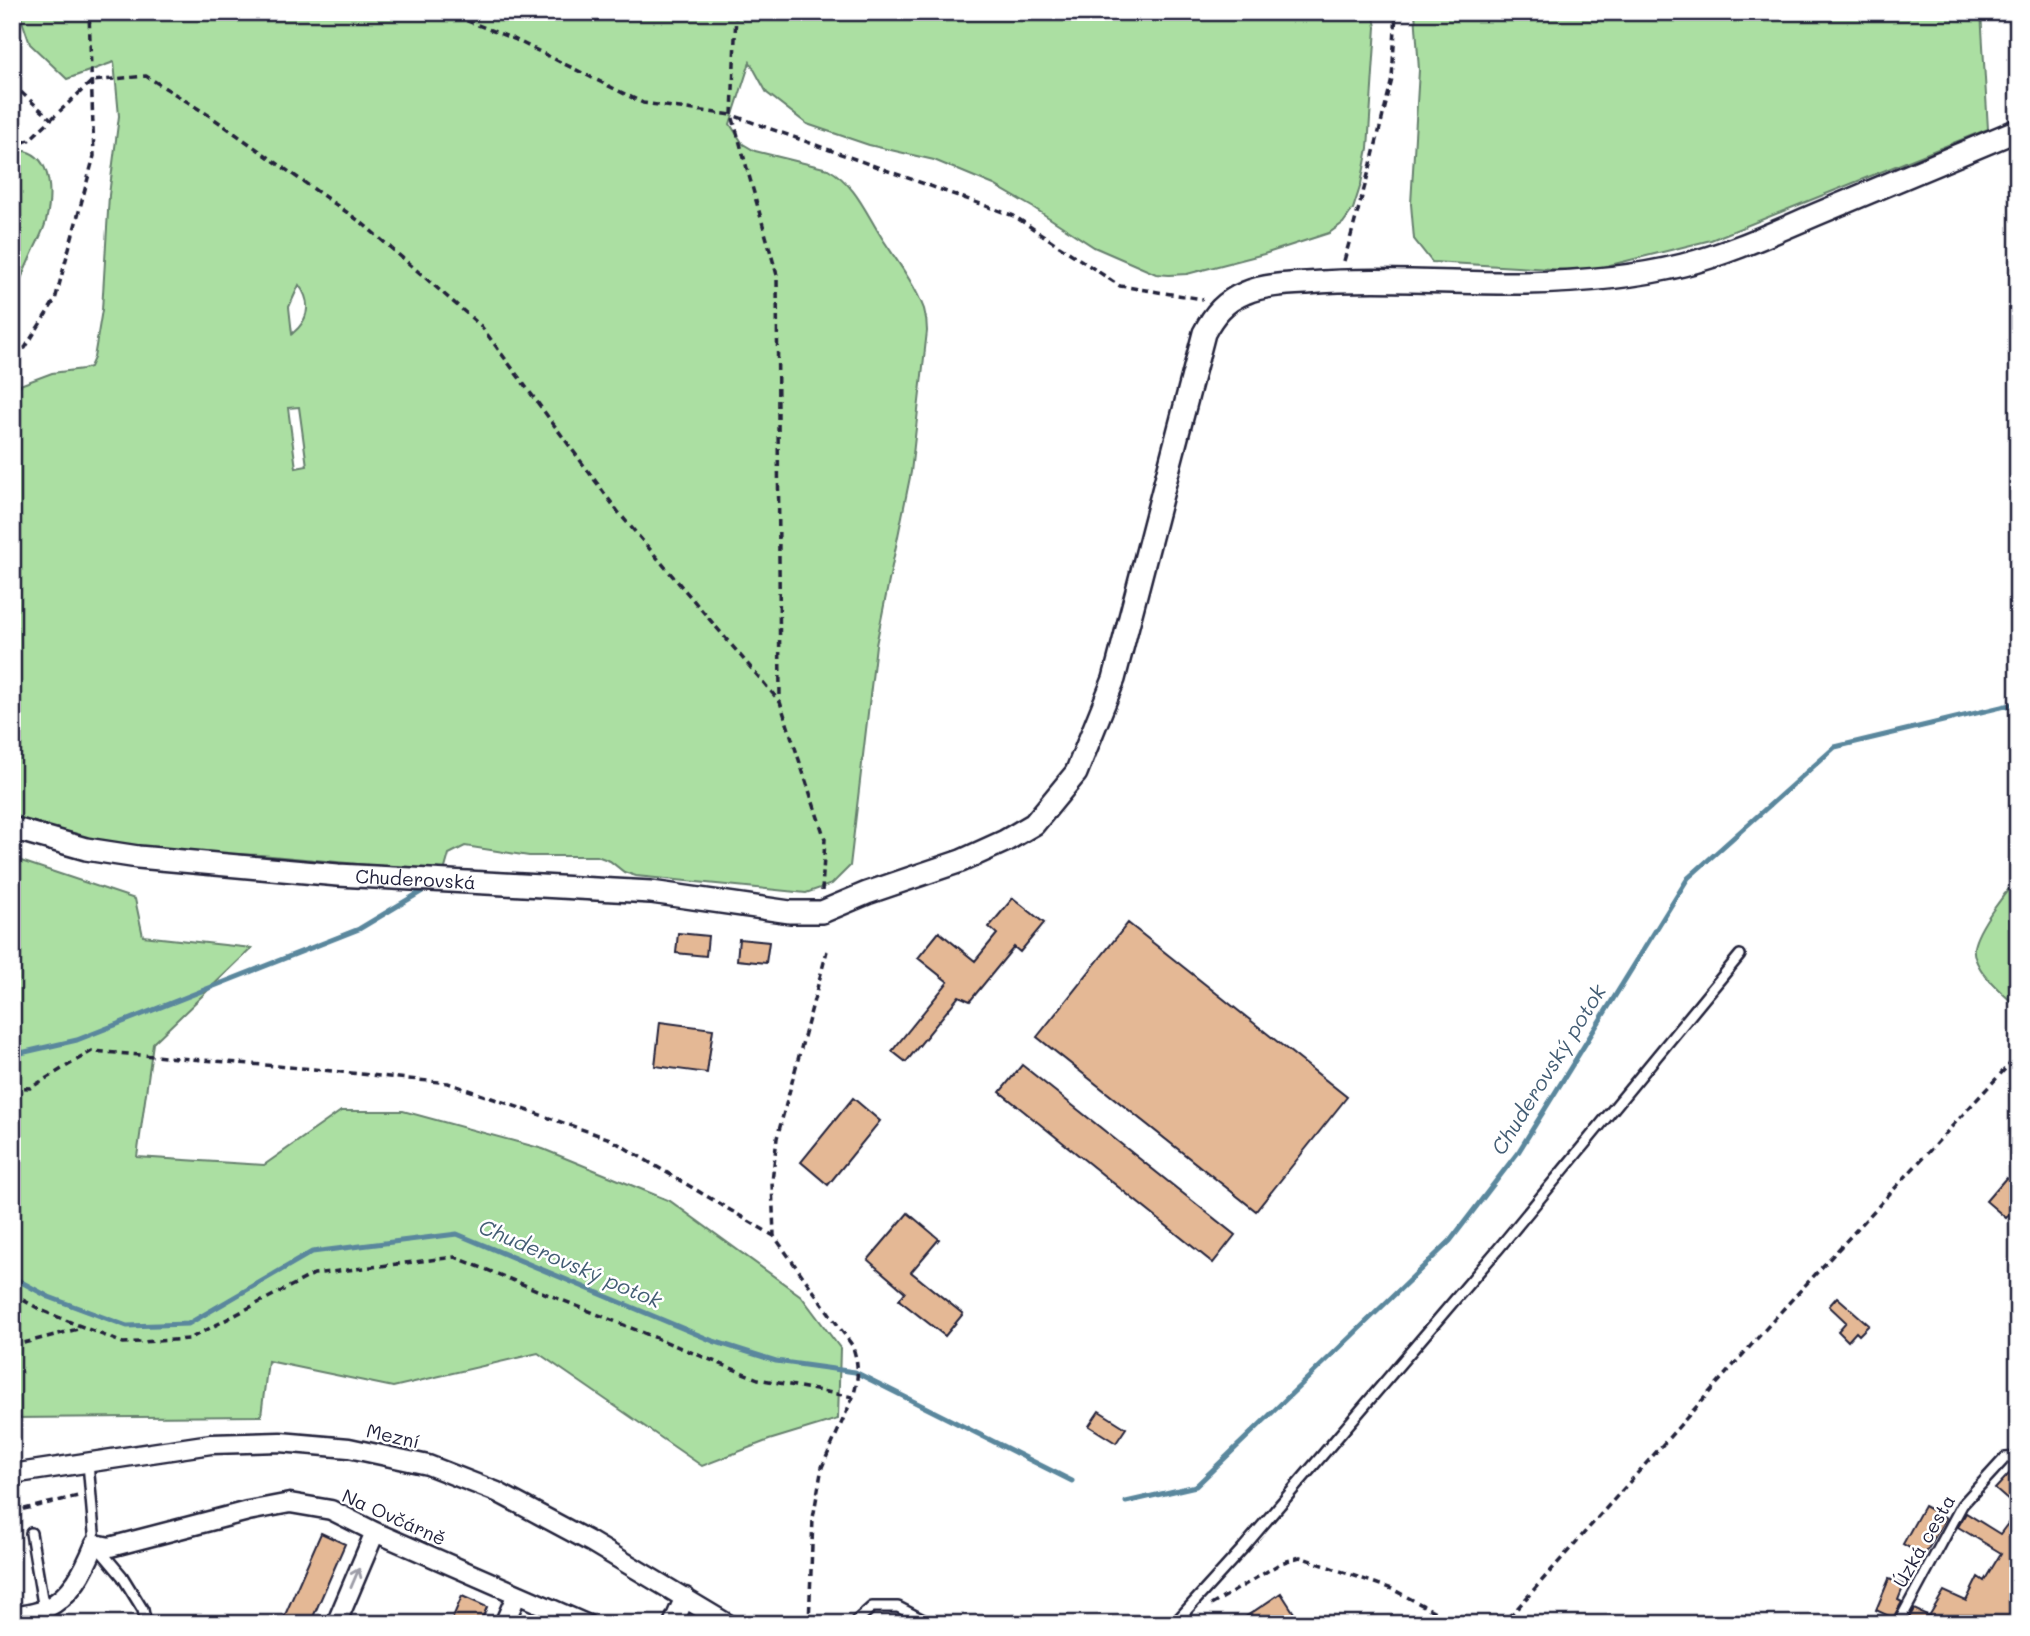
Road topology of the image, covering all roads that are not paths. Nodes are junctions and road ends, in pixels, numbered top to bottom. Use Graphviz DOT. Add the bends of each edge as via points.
graph roads {
  1 [pos="2018,130"];
  2 [pos="12,828"];
  3 [pos="1740,955"];
  4 [pos="2018,1457"];
  5 [pos="88,1463"];
  6 [pos="12,1474"];
  7 [pos="375,1532"];
  8 [pos="31,1533"];
  9 [pos="95,1544"];
  10 [pos="516,1594"];
  11 [pos="685,1597"];
  12 [pos="44,1610"];
  13 [pos="12,1617"];
  14 [pos="146,1624"];
  15 [pos="335,1624"];
  16 [pos="504,1624"];
  17 [pos="586,1624"];
  18 [pos="673,1624"];
  19 [pos="728,1624"];
  20 [pos="853,1624"];
  21 [pos="931,1624"];
  22 [pos="1174,1624"];
  23 [pos="1898,1624"];
  1 -- 2 [label="street, Chuderovská" via="1684,265 1589,280 1338,280 1267,287 1227,303 1213,314 1204,333 1114,679 1076,774 1034,824 1005,841 822,912 790,912 651,892 423,880 138,857 86,849"];
  3 -- 22 [label="lane" via="1499,1248"];
  4 -- 23 [label="lane, Úzká cesta" via="2005,1458 1962,1505"];
  5 -- 6 [label="street, Mezní"];
  5 -- 9 [label="lane"];
  5 -- 11 [label="street, Mezní" via="211,1444 280,1442 349,1448 428,1465 497,1492"];
  7 -- 9 [label="street, Na Ovčárně" via="331,1510 290,1503 110,1547"];
  7 -- 10 [label="street, Na Ovčárně"];
  15 -- 7 [label="street, one-way"];
  8 -- 12 [label="lane"];
  9 -- 12 [label="street" via="84,1571 67,1593"];
  9 -- 14 [label="lane" via="122,1576 143,1610"];
  10 -- 16 [label="street"];
  10 -- 17 [label="street, Na Ovčárně"];
  11 -- 18 [label="street"];
  11 -- 19 [label="street, Mezní"];
  12 -- 13 [label="street"];
  20 -- 21 [label="lane" via="872,1607 898,1607"];
}
